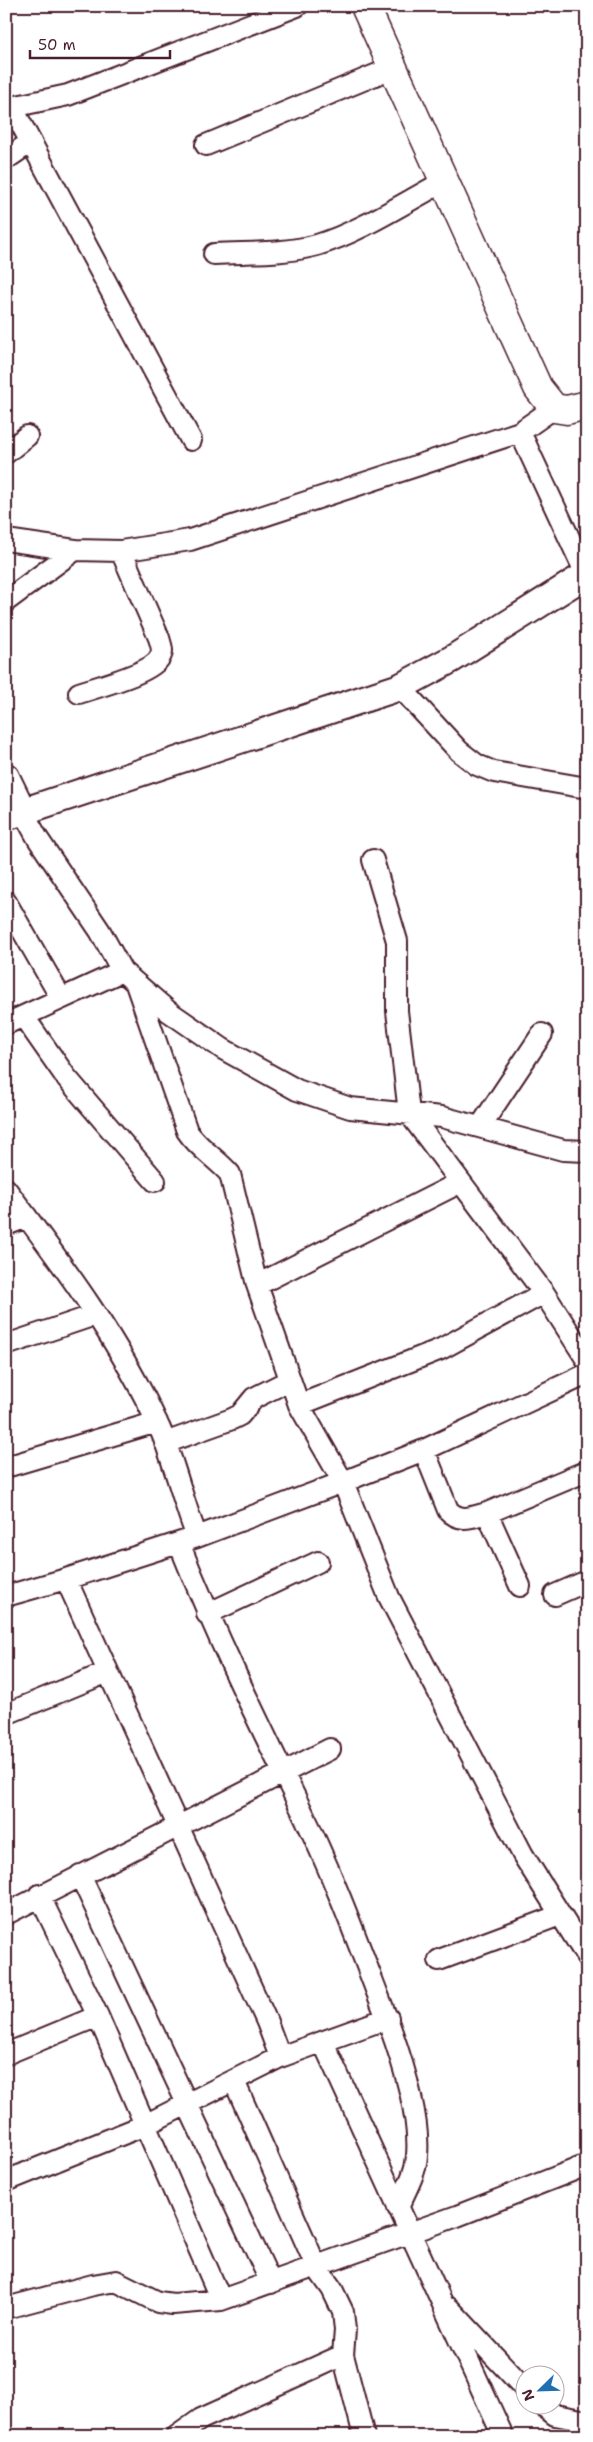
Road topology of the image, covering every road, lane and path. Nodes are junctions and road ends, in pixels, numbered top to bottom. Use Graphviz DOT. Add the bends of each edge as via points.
graph roads {
  1 [pos="297,6"];
  2 [pos="365,6"];
  3 [pos="392,68"];
  4 [pos="9,106"];
  5 [pos="31,142"];
  6 [pos="206,145"];
  7 [pos="6,159"];
  8 [pos="443,182"];
  9 [pos="214,254"];
  10 [pos="587,405"];
  11 [pos="554,408"];
  12 [pos="520,432"];
  13 [pos="27,436"];
  14 [pos="191,440"];
  15 [pos="6,453"];
  16 [pos="6,540"];
  17 [pos="75,550"];
  18 [pos="121,551"];
  19 [pos="586,574"];
  20 [pos="6,601"];
  21 [pos="400,687"];
  22 [pos="79,693"];
  23 [pos="6,777"];
  24 [pos="587,788"];
  25 [pos="14,814"];
  26 [pos="373,860"];
  27 [pos="6,902"];
  28 [pos="129,977"];
  29 [pos="61,998"];
  30 [pos="12,1020"];
  31 [pos="542,1034"];
  32 [pos="408,1113"];
  33 [pos="480,1127"];
  34 [pos="587,1151"];
  35 [pos="154,1181"];
  36 [pos="459,1183"];
  37 [pos="6,1189"];
  38 [pos="27,1217"];
  39 [pos="6,1225"];
  40 [pos="256,1284"];
  41 [pos="544,1293"];
  42 [pos="95,1315"];
  43 [pos="6,1345"];
  44 [pos="587,1360"];
  45 [pos="587,1374"];
  46 [pos="290,1380"];
  47 [pos="299,1405"];
  48 [pos="156,1422"];
  49 [pos="164,1443"];
  50 [pos="424,1450"];
  51 [pos="6,1467"];
  52 [pos="587,1471"];
  53 [pos="343,1482"];
  54 [pos="487,1513"];
  55 [pos="188,1540"];
  56 [pos="318,1562"];
  57 [pos="66,1579"];
  58 [pos="587,1581"];
  59 [pos="520,1586"];
  60 [pos="555,1595"];
  61 [pos="6,1596"];
  62 [pos="207,1614"];
  63 [pos="108,1672"];
  64 [pos="6,1714"];
  65 [pos="330,1749"];
  66 [pos="281,1773"];
  67 [pos="178,1826"];
  68 [pos="80,1875"];
  69 [pos="38,1896"];
  70 [pos="6,1914"];
  71 [pos="560,1915"];
  72 [pos="587,1957"];
  73 [pos="439,1960"];
  74 [pos="98,2016"];
  75 [pos="388,2018"];
  76 [pos="322,2042"];
  77 [pos="6,2054"];
  78 [pos="280,2057"];
  79 [pos="234,2081"];
  80 [pos="189,2103"];
  81 [pos="145,2125"];
  82 [pos="587,2165"];
  83 [pos="6,2181"];
  84 [pos="398,2208"];
  85 [pos="408,2233"];
  86 [pos="316,2268"];
  87 [pos="271,2283"];
  88 [pos="436,2294"];
  89 [pos="221,2300"];
  90 [pos="6,2308"];
  91 [pos="343,2355"];
  92 [pos="516,2379"];
  93 [pos="554,2414"];
  94 [pos="587,2421"];
  95 [pos="177,2436"];
  96 [pos="364,2436"];
  97 [pos="503,2436"];
  1 -- 4 [label="street" via="68,95"];
  2 -- 3 [label="main road"];
  3 -- 6 [label="street"];
  3 -- 8 [label="main road"];
  4 -- 5 [label="street"];
  5 -- 7 [label="street"];
  5 -- 14 [label="street"];
  8 -- 9 [label="street" via="338,237 316,245 291,250"];
  8 -- 11 [label="main road" via="538,388"];
  10 -- 11 [label="main road" via="567,410"];
  11 -- 12 [label="street"];
  12 -- 18 [label="street" via="190,540"];
  12 -- 19 [label="street"];
  13 -- 15 [label="street"];
  16 -- 17 [label="street"];
  17 -- 18 [label="street"];
  17 -- 20 [label="street"];
  18 -- 22 [label="street" via="159,638 160,659 139,672"];
  19 -- 21 [label="street" via="452,659"];
  21 -- 24 [label="street" via="459,751 477,765 494,772"];
  21 -- 25 [label="street"];
  23 -- 25 [label="street"];
  25 -- 28 [label="street" via="38,840"];
  26 -- 32 [label="street" via="397,941 398,1011"];
  27 -- 29 [label="street"];
  28 -- 29 [label="street"];
  28 -- 32 [label="street" via="168,1011 223,1049 297,1090 350,1108"];
  28 -- 40 [label="street" via="187,1131 198,1146 219,1161 230,1174"];
  29 -- 30 [label="street"];
  30 -- 35 [label="street" via="66,1077"];
  31 -- 33 [label="street"];
  32 -- 33 [label="street" via="442,1117"];
  32 -- 36 [label="street"];
  33 -- 34 [label="street" via="563,1150"];
  36 -- 40 [label="street"];
  36 -- 41 [label="street"];
  37 -- 38 [label="street"];
  38 -- 39 [label="street"];
  38 -- 42 [label="street"];
  40 -- 46 [label="street"];
  41 -- 44 [label="street"];
  41 -- 47 [label="street" via="441,1349"];
  42 -- 43 [label="street"];
  42 -- 48 [label="street" via="136,1381"];
  45 -- 50 [label="street"];
  46 -- 47 [label="street"];
  46 -- 49 [label="street" via="254,1398 240,1415 232,1419"];
  47 -- 53 [label="street"];
  48 -- 49 [label="street"];
  48 -- 51 [label="street"];
  49 -- 55 [label="street" via="184,1504"];
  50 -- 53 [label="street"];
  50 -- 54 [label="street" via="453,1516 462,1520"];
  52 -- 54 [label="street"];
  53 -- 55 [label="street"];
  53 -- 71 [label="street" via="389,1597 523,1855"];
  54 -- 59 [label="street"];
  55 -- 57 [label="street"];
  55 -- 62 [label="street"];
  56 -- 62 [label="street"];
  57 -- 61 [label="street"];
  57 -- 63 [label="street"];
  58 -- 60 [label="street"];
  62 -- 66 [label="street"];
  63 -- 64 [label="street"];
  63 -- 67 [label="street"];
  65 -- 66 [label="street"];
  66 -- 67 [label="street"];
  66 -- 75 [label="street" via="300,1807"];
  67 -- 68 [label="street"];
  67 -- 78 [label="street"];
  68 -- 69 [label="street"];
  68 -- 80 [label="street"];
  69 -- 70 [label="street"];
  69 -- 74 [label="street"];
  71 -- 72 [label="street"];
  71 -- 73 [label="street"];
  74 -- 77 [label="street"];
  74 -- 81 [label="street"];
  75 -- 76 [label="street"];
  75 -- 84 [label="street" via="416,2126 417,2156 412,2177"];
  76 -- 78 [label="street"];
  76 -- 84 [label="street"];
  78 -- 79 [label="street"];
  79 -- 80 [label="street"];
  79 -- 86 [label="street"];
  80 -- 81 [label="street"];
  80 -- 87 [label="street"];
  81 -- 83 [label="street"];
  81 -- 89 [label="street"];
  82 -- 85 [label="street"];
  84 -- 85 [label="street"];
  85 -- 86 [label="street"];
  85 -- 88 [label="street"];
  86 -- 87 [label="street"];
  86 -- 91 [label="street" via="332,2289 343,2312"];
  87 -- 89 [label="street"];
  88 -- 92 [label="street"];
  88 -- 97 [label="street"];
  89 -- 90 [label="street" via="158,2302 116,2281"];
  91 -- 95 [label="street" via="201,2419"];
  91 -- 96 [label="street"];
  93 -- 94 [label="street"];
}
